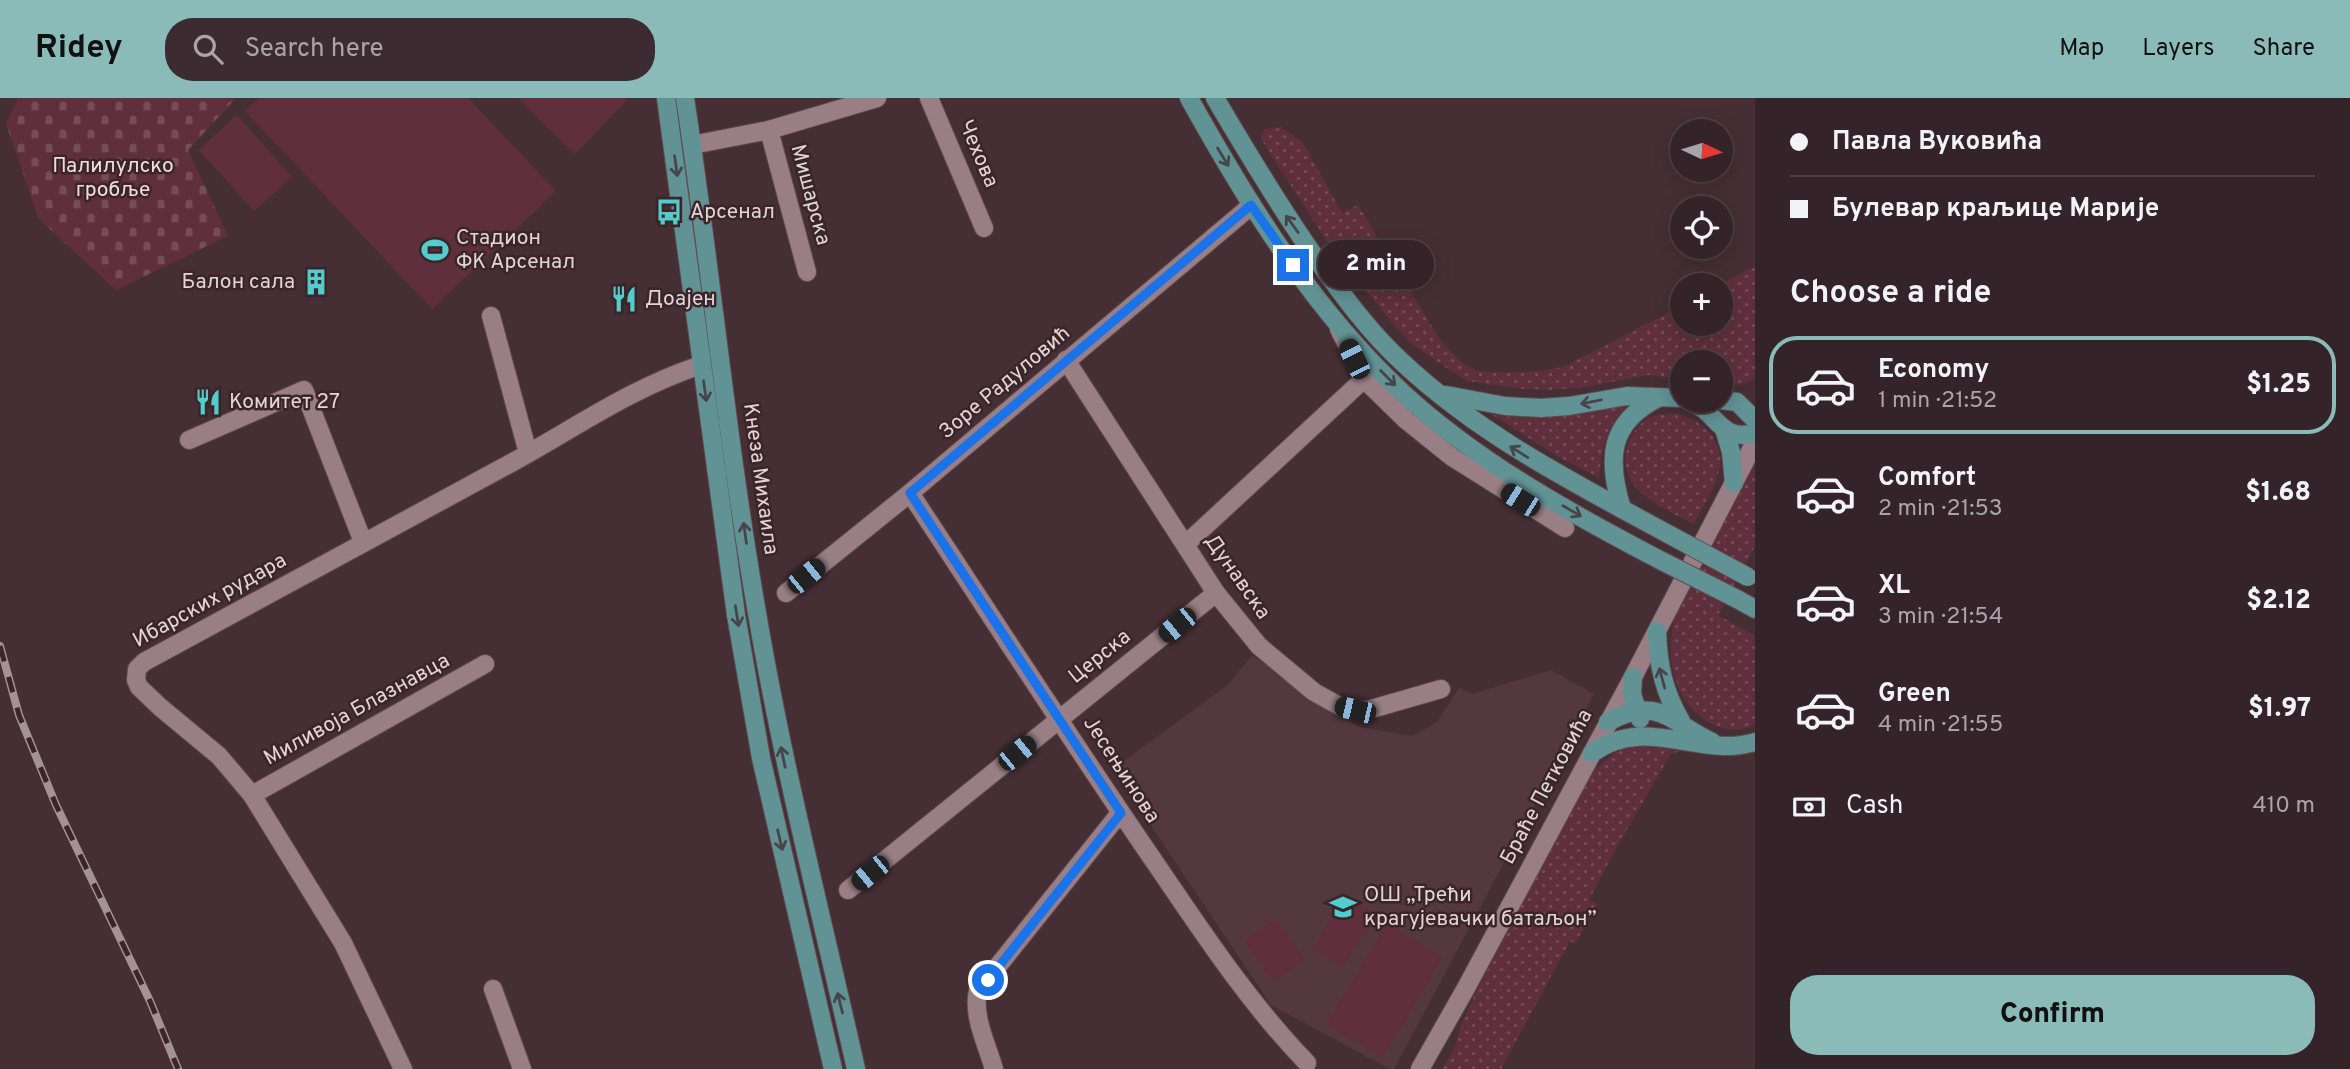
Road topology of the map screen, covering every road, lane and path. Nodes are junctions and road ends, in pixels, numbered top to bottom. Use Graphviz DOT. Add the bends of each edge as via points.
graph roads {
  1 [pos="666,98"];
  2 [pos="685,98"];
  3 [pos="877,98"];
  4 [pos="929,98"];
  5 [pos="1189,98"];
  6 [pos="1215,98"];
  7 [pos="769,130"];
  8 [pos="692,145"];
  9 [pos="1251,205"];
  10 [pos="984,228"];
  11 [pos="807,272"];
  12 [pos="491,316"];
  13 [pos="1334,320"];
  14 [pos="1066,360"];
  15 [pos="701,365"];
  16 [pos="1364,379"];
  17 [pos="1436,392"];
  18 [pos="1755,394"];
  19 [pos="1658,398"];
  20 [pos="1670,399"];
  21 [pos="1733,399"];
  22 [pos="1733,406"];
  23 [pos="1709,413"];
  24 [pos="1755,419"];
  25 [pos="1725,432"];
  26 [pos="189,440"];
  27 [pos="1754,443"];
  28 [pos="528,453"];
  29 [pos="1734,483"];
  30 [pos="910,493"];
  31 [pos="1622,509"];
  32 [pos="1565,528"];
  33 [pos="363,542"];
  34 [pos="1186,544"];
  35 [pos="1752,579"];
  36 [pos="786,593"];
  37 [pos="1216,593"];
  38 [pos="1755,609"];
  39 [pos="1657,631"];
  40 [pos="485,664"];
  41 [pos="1633,677"];
  42 [pos="1441,689"];
  43 [pos="1636,710"];
  44 [pos="1059,719"];
  45 [pos="1608,722"];
  46 [pos="1681,722"];
  47 [pos="1673,739"];
  48 [pos="1755,742"];
  49 [pos="1719,744"];
  50 [pos="1592,753"];
  51 [pos="252,795"];
  52 [pos="1121,813"];
  53 [pos="849,890"];
  54 [pos="493,989"];
  55 [pos="1308,1067"];
  56 [pos="403,1069"];
  57 [pos="522,1069"];
  58 [pos="833,1069"];
  59 [pos="856,1069"];
  60 [pos="994,1069"];
  61 [pos="1420,1069"];
  1 -- 15 [label="main road, Кнеза Михаила, one-way"];
  2 -- 8 [label="main road, Кнеза Михаила"];
  3 -- 7 [label="street, Мишарска"];
  4 -- 10 [label="street, Чехова"];
  5 -- 9 [label="main road, one-way"];
  17 -- 6 [label="main road, one-way" via="1400,361 1346,301 1286,216"];
  7 -- 8 [label="street, Мишарска"];
  7 -- 11 [label="street, Мишарска"];
  59 -- 8 [label="main road, Кнеза Михаила, one-way" via="782,754 756,612"];
  9 -- 13 [label="main road"];
  9 -- 14 [label="street, Зоре Радуловић"];
  12 -- 28 [label="street"];
  13 -- 16 [label="street"];
  13 -- 38 [label="main road, one-way, bridge" via="1395,386 1460,439 1532,488"];
  14 -- 30 [label="street, Зоре Радуловић"];
  14 -- 34 [label="street, Дунавска"];
  15 -- 28 [label="street, Ибарских рудара" via="658,380"];
  15 -- 58 [label="main road, Кнеза Михаила, one-way" via="761,758"];
  16 -- 32 [label="street" via="1452,457"];
  16 -- 34 [label="street"];
  19 -- 17 [label="main road, one-way" via="1627,396 1532,408"];
  31 -- 17 [label="main road, one-way" via="1511,447"];
  18 -- 21 [label="main road"];
  19 -- 20 [label="main road"];
  19 -- 31 [label="main road" via="1632,415 1618,436 1612,465"];
  22 -- 24 [label="main road"];
  23 -- 25 [label="main road"];
  25 -- 27 [label="main road"];
  25 -- 29 [label="main road"];
  26 -- 33 [label="street" via="304,390"];
  27 -- 29 [label="street, Браће Петковића"];
  28 -- 33 [label="street, Ибарских рудара"];
  29 -- 39 [label="street, Браће Петковића"];
  30 -- 36 [label="street, Зоре Радуловић"];
  30 -- 44 [label="street, Јесењинова"];
  31 -- 35 [label="main road, bridge"];
  33 -- 51 [label="street, Ибарских рудара" via="137,669 139,687 219,756"];
  34 -- 37 [label="street, Дунавска"];
  37 -- 42 [label="street, Дунавска" via="1259,646 1314,692 1341,707 1368,710"];
  37 -- 44 [label="street, Церска"];
  39 -- 41 [label="street, Браће Петковића"];
  46 -- 39 [label="main road, one-way" via="1661,677"];
  40 -- 51 [label="street, Миливоја Блазнавца"];
  41 -- 43 [label="main road"];
  41 -- 45 [label="street, Браће Петковића"];
  43 -- 45 [label="main road"];
  43 -- 46 [label="main road" via="1661,713"];
  43 -- 47 [label="main road" via="1650,728"];
  44 -- 52 [label="street, Јесењинова"];
  44 -- 53 [label="street, Церска"];
  45 -- 50 [label="street, Браће Петковића"];
  46 -- 49 [label="main road"];
  47 -- 49 [label="main road"];
  47 -- 50 [label="main road" via="1627,737"];
  48 -- 49 [label="main road"];
  50 -- 61 [label="street, Браће Петковића"];
  51 -- 56 [label="street, Ибарских рудара" via="343,943"];
  52 -- 55 [label="street, Јесењинова" via="1218,953"];
  52 -- 60 [label="street" via="978,991 977,1012"];
  54 -- 57 [label="street"];
}
